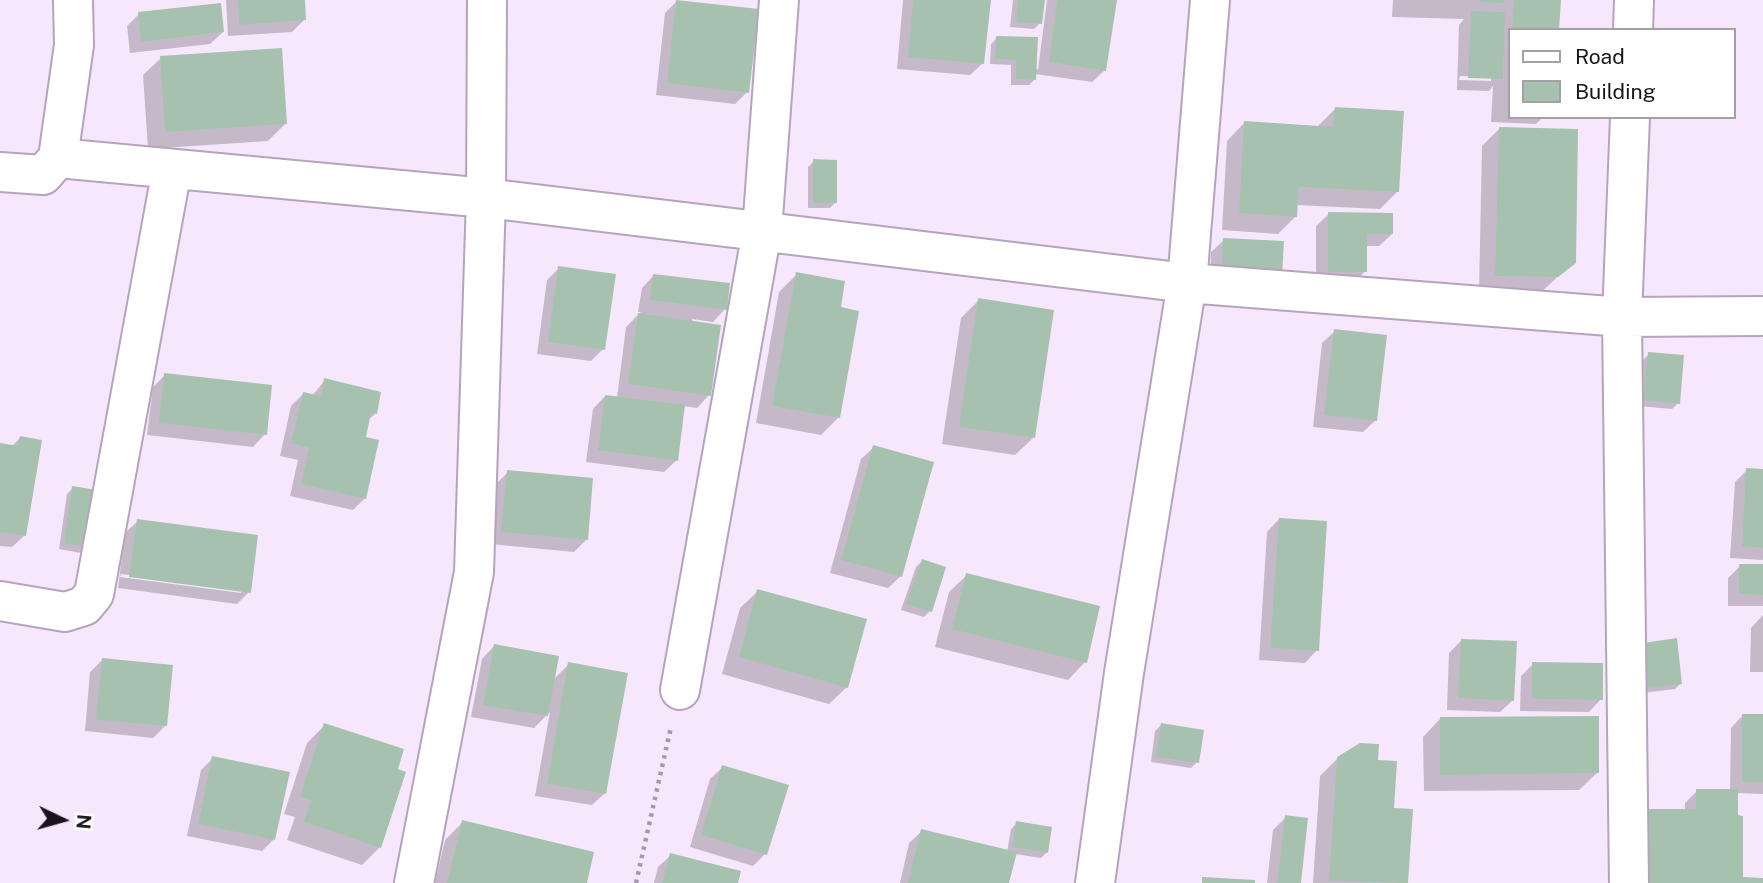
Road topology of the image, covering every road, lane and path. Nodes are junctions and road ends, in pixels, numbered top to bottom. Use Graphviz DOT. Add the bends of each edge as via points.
graph roads {
  1 [pos="73,0"];
  2 [pos="487,0"];
  3 [pos="779,0"];
  4 [pos="1210,0"];
  5 [pos="1634,0"];
  6 [pos="1633,28"];
  7 [pos="1630,119"];
  8 [pos="58,158"];
  9 [pos="173,169"];
  10 [pos="0,172"];
  11 [pos="486,198"];
  12 [pos="762,231"];
  13 [pos="1187,283"];
  14 [pos="1763,316"];
  15 [pos="1622,317"];
  16 [pos="0,601"];
  17 [pos="680,690"];
  18 [pos="414,883"];
  19 [pos="636,883"];
  20 [pos="1095,883"];
  21 [pos="1629,883"];
  1 -- 8 [label="street" via="74,45"];
  2 -- 11 [label="street"];
  3 -- 12 [label="street"];
  4 -- 13 [label="street"];
  5 -- 6 [label="street"];
  7 -- 15 [label="street"];
  8 -- 9 [label="street"];
  8 -- 10 [label="street" via="43,175"];
  9 -- 11 [label="street"];
  9 -- 16 [label="street" via="94,594 84,606 65,612"];
  11 -- 12 [label="street"];
  11 -- 18 [label="street" via="474,572"];
  12 -- 13 [label="street"];
  12 -- 17 [label="street"];
  13 -- 15 [label="street"];
  13 -- 20 [label="street"];
  14 -- 15 [label="street"];
  15 -- 21 [label="street"];
  17 -- 19 [label="path"];
}
